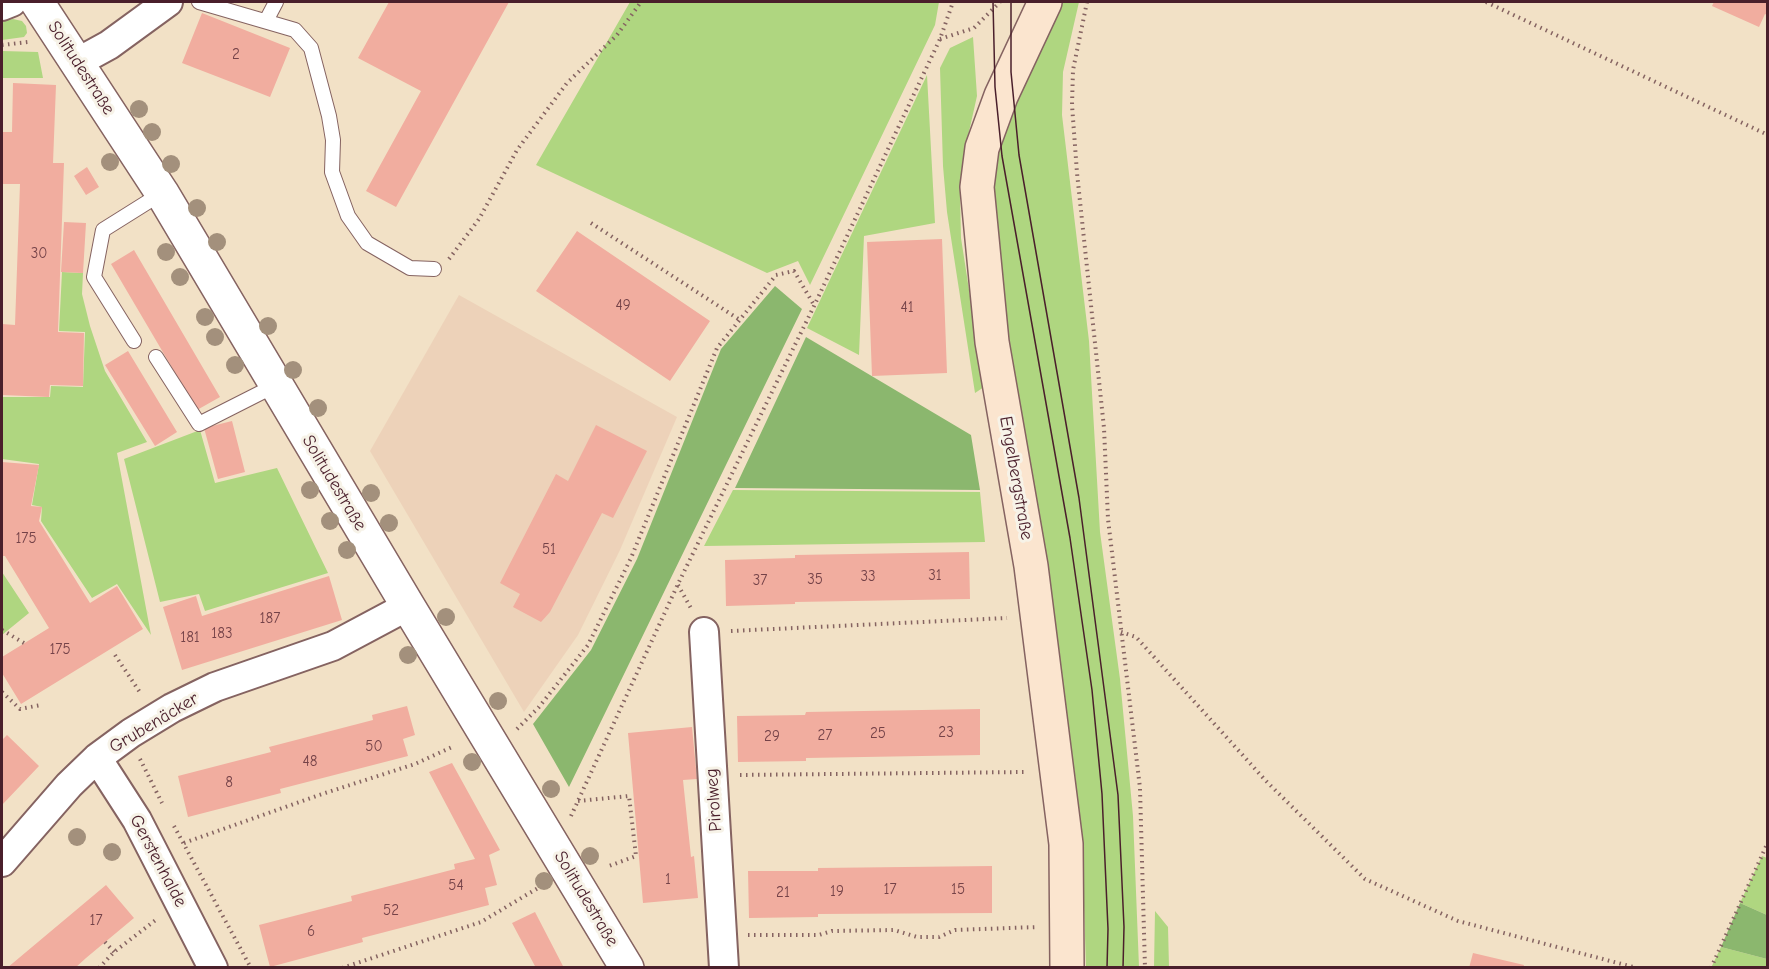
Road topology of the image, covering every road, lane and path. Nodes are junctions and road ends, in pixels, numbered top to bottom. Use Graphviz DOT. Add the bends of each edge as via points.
graph roads {
  1 [pos="12,2"];
  2 [pos="37,2"];
  3 [pos="168,2"];
  4 [pos="199,2"];
  5 [pos="276,2"];
  6 [pos="641,2"];
  7 [pos="953,2"];
  8 [pos="1000,2"];
  9 [pos="1045,2"];
  10 [pos="1087,2"];
  11 [pos="1486,2"];
  12 [pos="2,6"];
  13 [pos="266,21"];
  14 [pos="940,39"];
  15 [pos="35,40"];
  16 [pos="2,45"];
  17 [pos="78,62"];
  18 [pos="1767,135"];
  19 [pos="162,193"];
  20 [pos="591,223"];
  21 [pos="434,269"];
  22 [pos="814,306"];
  23 [pos="740,320"];
  24 [pos="134,341"];
  25 [pos="156,357"];
  26 [pos="276,385"];
  27 [pos="408,606"];
  28 [pos="1007,618"];
  29 [pos="2,630"];
  30 [pos="704,632"];
  31 [pos="1121,632"];
  32 [pos="24,643"];
  33 [pos="115,655"];
  34 [pos="2,693"];
  35 [pos="41,705"];
  36 [pos="156,718"];
  37 [pos="131,733"];
  38 [pos="452,747"];
  39 [pos="494,748"];
  40 [pos="97,758"];
  41 [pos="1034,772"];
  42 [pos="712,775"];
  43 [pos="578,801"];
  44 [pos="164,805"];
  45 [pos="174,824"];
  46 [pos="548,838"];
  47 [pos="1767,842"];
  48 [pos="184,843"];
  49 [pos="2,862"];
  50 [pos="609,866"];
  51 [pos="538,888"];
  52 [pos="179,903"];
  53 [pos="1045,927"];
  54 [pos="723,935"];
  55 [pos="105,942"];
  56 [pos="114,952"];
  57 [pos="99,968"];
  58 [pos="213,968"];
  59 [pos="251,968"];
  60 [pos="342,968"];
  61 [pos="627,968"];
  62 [pos="724,968"];
  63 [pos="1067,968"];
  64 [pos="1145,968"];
  65 [pos="1637,968"];
  66 [pos="1712,968"];
  1 -- 12 [label="street"];
  2 -- 17 [label="street, Solitudestraße"];
  3 -- 17 [label="street" via="109,45"];
  4 -- 13 [label="lane"];
  5 -- 13 [label="lane"];
  6 -- 21 [label="path" via="617,35 567,83 517,150 479,219 453,256"];
  7 -- 14 [label="path"];
  8 -- 14 [label="path" via="974,28"];
  9 -- 63 [label="main road, Engelbergstraße" via="1001,96 982,148 977,187 992,342 1031,566 1066,844"];
  10 -- 31 [label="path" via="1073,70 1072,105"];
  11 -- 18 [label="path"];
  13 -- 21 [label="lane" via="295,30 310,48 329,116 333,172 348,216 367,243 410,268"];
  14 -- 22 [label="path"];
  15 -- 16 [label="path"];
  17 -- 19 [label="street, Solitudestraße"];
  19 -- 24 [label="lane" via="103,230 94,277"];
  19 -- 26 [label="street, Solitudestraße"];
  20 -- 23 [label="path"];
  22 -- 23 [label="path" via="794,271 776,275"];
  22 -- 43 [label="path" via="678,584"];
  23 -- 39 [label="path" via="717,348 631,558 588,645 533,715"];
  25 -- 26 [label="lane" via="199,424"];
  26 -- 27 [label="street, Solitudestraße"];
  27 -- 36 [label="street, Grubenäcker" via="333,646 215,687"];
  27 -- 39 [label="street, Solitudestraße"];
  28 -- 30 [label="path"];
  29 -- 32 [label="path"];
  30 -- 42 [label="street, Pirolweg"];
  31 -- 64 [label="path" via="1140,788"];
  31 -- 65 [label="path" via="1136,637 1266,781 1365,879 1458,921"];
  33 -- 36 [label="path"];
  34 -- 35 [label="path" via="20,709"];
  36 -- 37 [label="street, Grubenäcker"];
  37 -- 40 [label="street, Grubenäcker"];
  37 -- 44 [label="path" via="143,768"];
  38 -- 48 [label="path" via="415,764"];
  39 -- 46 [label="street, Solitudestraße"];
  40 -- 49 [label="street, Grubenäcker"];
  40 -- 52 [label="street, Gerstenhalde" via="137,820"];
  41 -- 42 [label="path"];
  42 -- 54 [label="street, Pirolweg"];
  43 -- 46 [label="path" via="566,826"];
  43 -- 50 [label="path" via="629,796 636,856"];
  45 -- 48 [label="path"];
  46 -- 61 [label="street, Solitudestraße"];
  47 -- 66 [label="path"];
  48 -- 59 [label="path"];
  51 -- 60 [label="path" via="481,922"];
  52 -- 56 [label="path"];
  52 -- 58 [label="street, Gerstenhalde"];
  53 -- 54 [label="path" via="955,930 939,937 917,937 894,930"];
  54 -- 62 [label="street, Pirolweg"];
  55 -- 56 [label="path"];
  56 -- 57 [label="path"];
}
